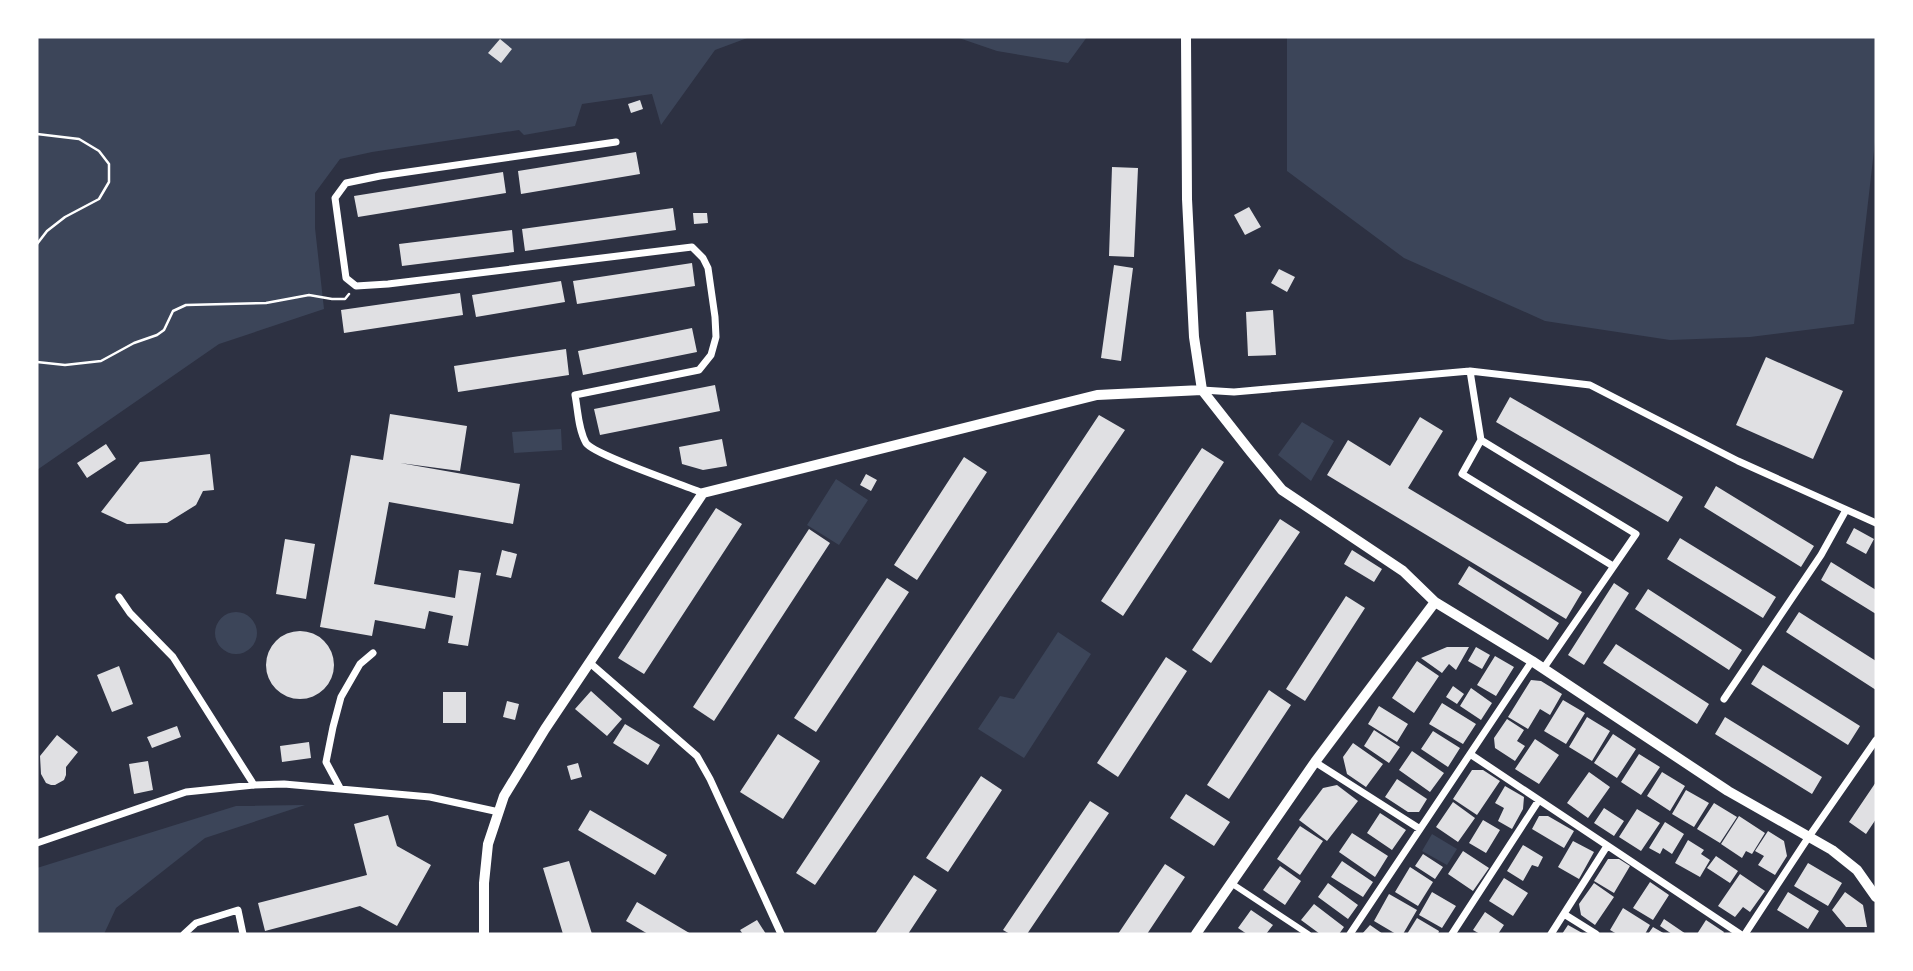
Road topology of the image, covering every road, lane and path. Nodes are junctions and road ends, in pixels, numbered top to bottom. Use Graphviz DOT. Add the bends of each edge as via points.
graph roads {
  1 [pos="1186,37"];
  2 [pos="37,134"];
  3 [pos="616,142"];
  4 [pos="37,244"];
  5 [pos="356,286"];
  6 [pos="37,362"];
  7 [pos="1470,371"];
  8 [pos="1202,390"];
  9 [pos="1481,440"];
  10 [pos="703,493"];
  11 [pos="1846,510"];
  12 [pos="1876,523"];
  13 [pos="1613,566"];
  14 [pos="119,597"];
  15 [pos="1435,602"];
  16 [pos="373,653"];
  17 [pos="1532,661"];
  18 [pos="590,663"];
  19 [pos="1544,669"];
  20 [pos="1724,699"];
  21 [pos="1876,740"];
  22 [pos="1470,754"];
  23 [pos="1315,762"];
  24 [pos="254,785"];
  25 [pos="340,788"];
  26 [pos="1539,800"];
  27 [pos="499,812"];
  28 [pos="1420,829"];
  29 [pos="1808,838"];
  30 [pos="37,842"];
  31 [pos="1607,846"];
  32 [pos="1231,883"];
  33 [pos="1876,897"];
  34 [pos="1564,914"];
  35 [pos="184,934"];
  36 [pos="243,934"];
  37 [pos="484,934"];
  38 [pos="780,934"];
  39 [pos="1196,934"];
  40 [pos="1308,934"];
  41 [pos="1350,934"];
  42 [pos="1452,934"];
  43 [pos="1551,934"];
  44 [pos="1596,934"];
  45 [pos="1742,934"];
  1 -- 8 [label="street" via="1187,199 1194,337"];
  2 -- 4 [label="path" via="79,139 99,151 109,164 109,181 99,199 47,230"];
  3 -- 5 [label="street" via="346,183 335,198 346,278"];
  5 -- 6 [label="path" via="345,299 309,295 267,303 186,305 173,312 157,335 102,361"];
  5 -- 10 [label="street" via="692,247 708,268 715,317 716,337 705,363 699,370 575,394 588,446"];
  7 -- 8 [label="street" via="1234,392"];
  7 -- 9 [label="street"];
  7 -- 11 [label="street" via="1590,385"];
  8 -- 10 [label="street" via="1097,395"];
  8 -- 15 [label="street" via="1282,490 1403,570"];
  9 -- 13 [label="street" via="1462,474"];
  9 -- 13 [label="street" via="1636,534"];
  10 -- 18 [label="street"];
  11 -- 12 [label="street"];
  11 -- 20 [label="street"];
  13 -- 19 [label="street"];
  14 -- 24 [label="street" via="173,657"];
  15 -- 17 [label="street"];
  15 -- 23 [label="street"];
  16 -- 25 [label="street" via="360,664 341,697 333,727 326,762"];
  17 -- 19 [label="street"];
  17 -- 22 [label="street"];
  18 -- 27 [label="street" via="504,796"];
  18 -- 38 [label="street" via="697,756"];
  19 -- 29 [label="street" via="1728,791"];
  21 -- 29 [label="street"];
  22 -- 26 [label="street"];
  22 -- 28 [label="street"];
  23 -- 28 [label="street"];
  23 -- 32 [label="street"];
  24 -- 25 [label="street"];
  24 -- 30 [label="street" via="186,793"];
  25 -- 27 [label="street" via="430,797"];
  26 -- 31 [label="street"];
  26 -- 42 [label="street"];
  27 -- 37 [label="street" via="488,844"];
  28 -- 41 [label="street"];
  29 -- 33 [label="street" via="1857,870"];
  29 -- 45 [label="street"];
  31 -- 34 [label="street"];
  31 -- 45 [label="street"];
  32 -- 39 [label="street"];
  32 -- 40 [label="street"];
  34 -- 43 [label="street"];
  34 -- 44 [label="street"];
  35 -- 36 [label="street" via="196,923 238,910"];
}
